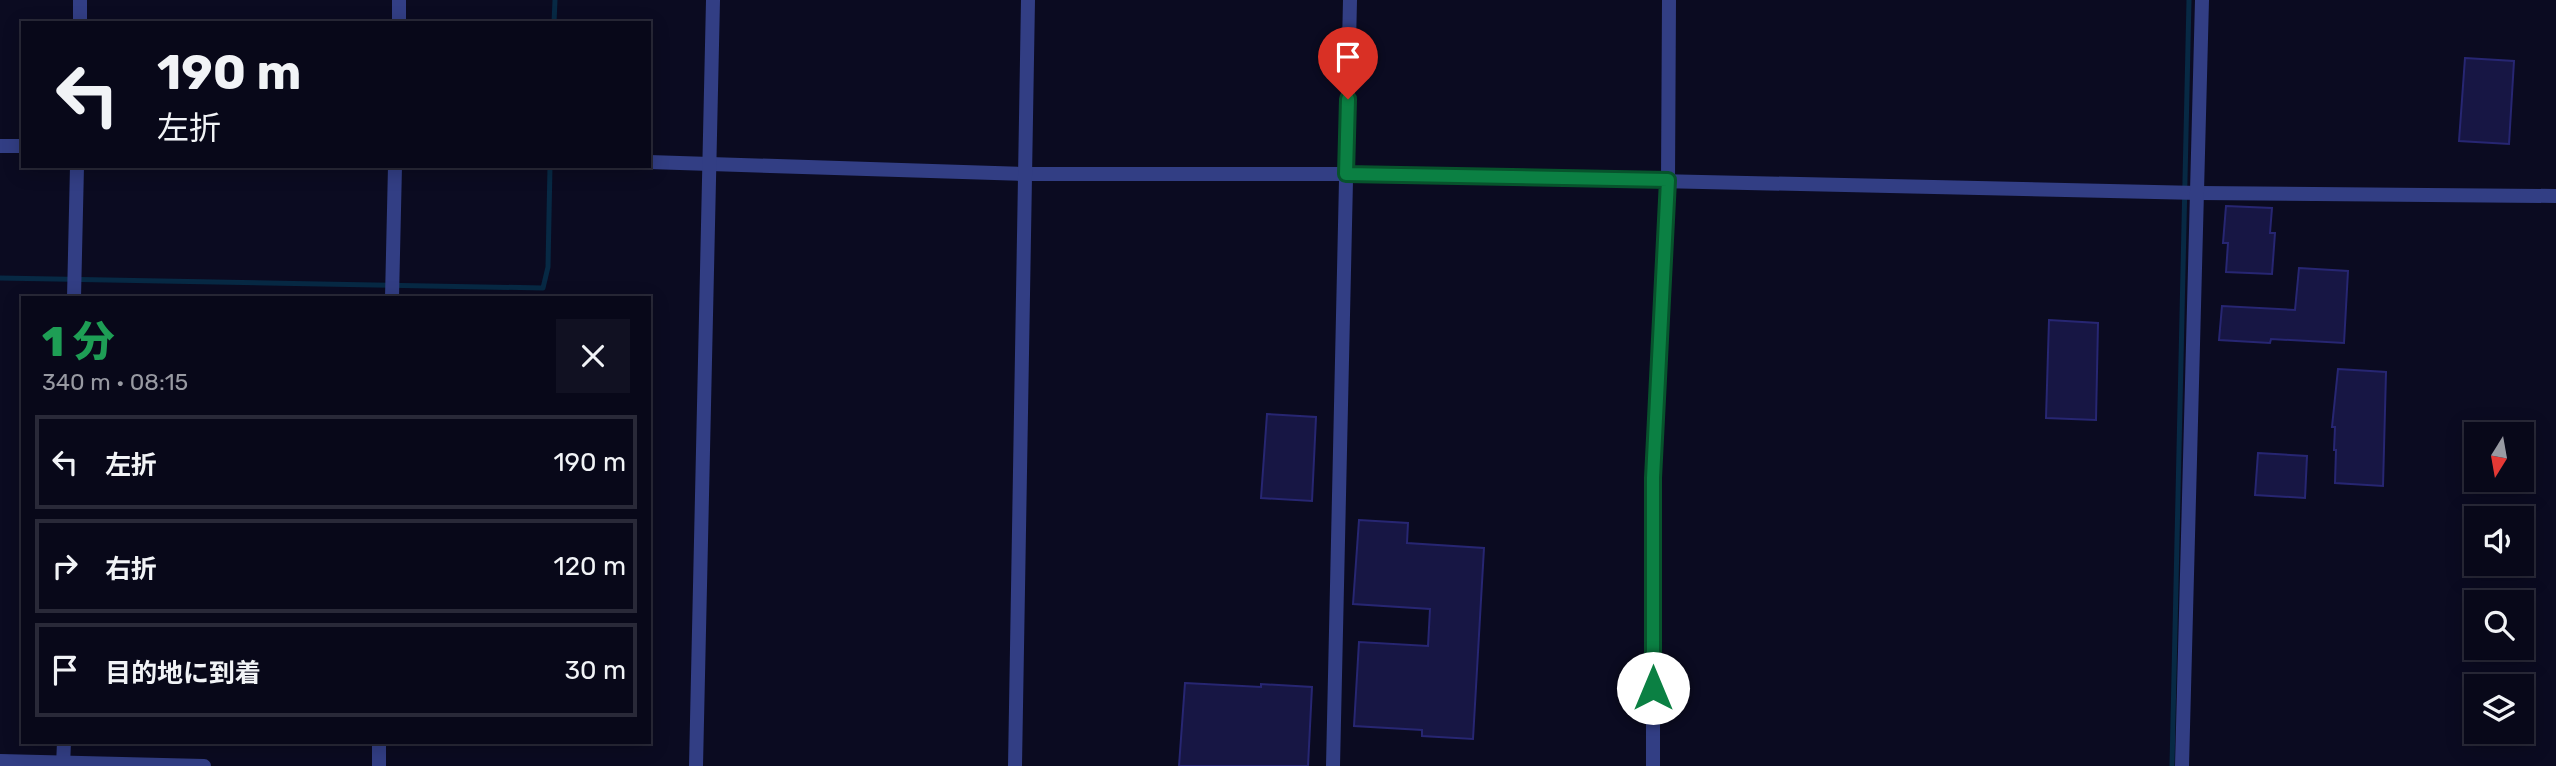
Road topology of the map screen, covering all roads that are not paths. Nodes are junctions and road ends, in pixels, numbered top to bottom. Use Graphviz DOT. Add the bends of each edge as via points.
graph roads {
  1 [pos="80,0"];
  2 [pos="399,0"];
  3 [pos="713,0"];
  4 [pos="1028,0"];
  5 [pos="1350,0"];
  6 [pos="1669,0"];
  7 [pos="2202,0"];
  8 [pos="80,21"];
  9 [pos="399,21"];
  10 [pos="0,146"];
  11 [pos="21,146"];
  12 [pos="651,162"];
  13 [pos="709,164"];
  14 [pos="77,168"];
  15 [pos="395,168"];
  16 [pos="1023,174"];
  17 [pos="1346,174"];
  18 [pos="1668,180"];
  19 [pos="2199,193"];
  20 [pos="2556,196"];
  21 [pos="74,296"];
  22 [pos="392,296"];
  23 [pos="64,744"];
  24 [pos="379,744"];
  25 [pos="0,761"];
  26 [pos="63,764"];
  27 [pos="204,766"];
  28 [pos="379,766"];
  29 [pos="696,766"];
  30 [pos="1015,766"];
  31 [pos="1333,766"];
  32 [pos="1653,766"];
  33 [pos="2182,766"];
  1 -- 8 [label="street"];
  2 -- 9 [label="street"];
  3 -- 13 [label="street"];
  4 -- 16 [label="street"];
  5 -- 17 [label="street"];
  6 -- 18 [label="street"];
  7 -- 19 [label="street"];
  10 -- 11 [label="street"];
  12 -- 13 [label="street"];
  13 -- 16 [label="street"];
  13 -- 29 [label="street"];
  14 -- 21 [label="street"];
  15 -- 22 [label="street"];
  16 -- 17 [label="street"];
  16 -- 30 [label="street"];
  17 -- 18 [label="street"];
  17 -- 31 [label="street"];
  18 -- 19 [label="street"];
  18 -- 32 [label="street" via="1653,478"];
  19 -- 20 [label="street"];
  19 -- 33 [label="street"];
  23 -- 26 [label="street"];
  24 -- 28 [label="street"];
  25 -- 26 [label="street"];
  26 -- 27 [label="street"];
}
